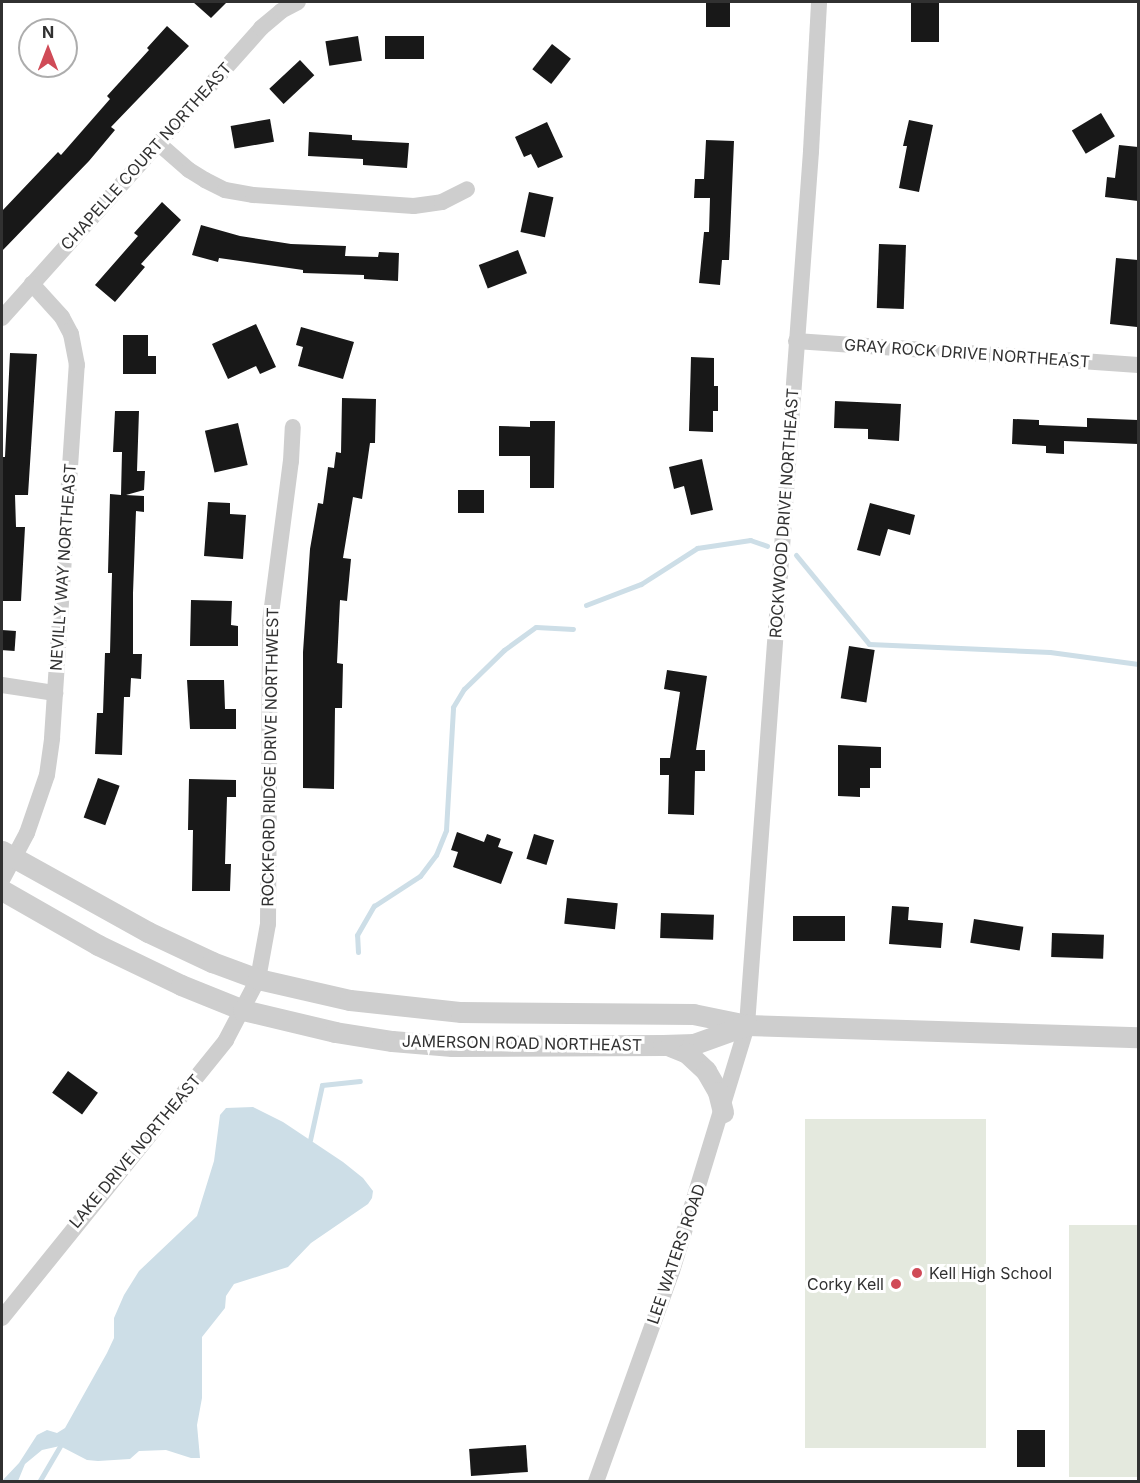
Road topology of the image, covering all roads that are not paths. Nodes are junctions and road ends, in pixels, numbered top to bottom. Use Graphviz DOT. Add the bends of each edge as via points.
graph roads {
  1 [pos="298,2"];
  2 [pos="819,2"];
  3 [pos="158,143"];
  4 [pos="467,189"];
  5 [pos="32,284"];
  6 [pos="2,318"];
  7 [pos="796,341"];
  8 [pos="1138,365"];
  9 [pos="293,427"];
  10 [pos="2,684"];
  11 [pos="55,693"];
  12 [pos="8,854"];
  13 [pos="2,880"];
  14 [pos="2,890"];
  15 [pos="258,979"];
  16 [pos="243,1010"];
  17 [pos="747,1024"];
  18 [pos="1138,1036"];
  19 [pos="663,1045"];
  20 [pos="723,1112"];
  21 [pos="2,1318"];
  22 [pos="596,1482"];
  1 -- 3 [label="street, CHAPELLE COURT NORTHEAST" via="261,28"];
  2 -- 7 [label="street, ROCKWOOD DRIVE NORTHEAST"];
  3 -- 4 [label="street" via="205,180 225,190 253,195 414,206 442,202"];
  3 -- 5 [label="street, CHAPELLE COURT NORTHEAST"];
  5 -- 6 [label="street, CHAPELLE COURT NORTHEAST"];
  5 -- 11 [label="street, NEVILLY WAY NORTHEAST" via="72,334 77,365"];
  7 -- 8 [label="street, GRAY ROCK DRIVE NORTHEAST"];
  7 -- 17 [label="street, ROCKWOOD DRIVE NORTHEAST"];
  9 -- 15 [label="street, ROCKFORD RIDGE DRIVE NORTHWEST" via="270,622 268,924"];
  10 -- 11 [label="street"];
  11 -- 12 [label="street, NEVILLY WAY NORTHEAST" via="46,775 35,814"];
  12 -- 13 [label="street, NEVILLY WAY NORTHEAST"];
  12 -- 15 [label="street, JAMERSON ROAD NORTHEAST" via="174,945"];
  14 -- 16 [label="street, JAMERSON ROAD NORTHEAST" via="136,964"];
  15 -- 16 [label="street, LAKE DRIVE NORTHEAST"];
  15 -- 17 [label="street, JAMERSON ROAD NORTHEAST" via="350,1000 417,1008 693,1014"];
  16 -- 19 [label="street, JAMERSON ROAD NORTHEAST" via="392,1041 463,1046"];
  16 -- 21 [label="street, LAKE DRIVE NORTHEAST" via="219,1048"];
  17 -- 18 [label="street, JAMERSON ROAD NORTHEAST"];
  17 -- 19 [label="street, JAMERSON ROAD NORTHEAST" via="694,1044"];
  17 -- 20 [label="street, LEE WATERS ROAD"];
  19 -- 20 [label="street" via="687,1053 702,1066 718,1092"];
  20 -- 22 [label="street, LEE WATERS ROAD" via="672,1271"];
}
